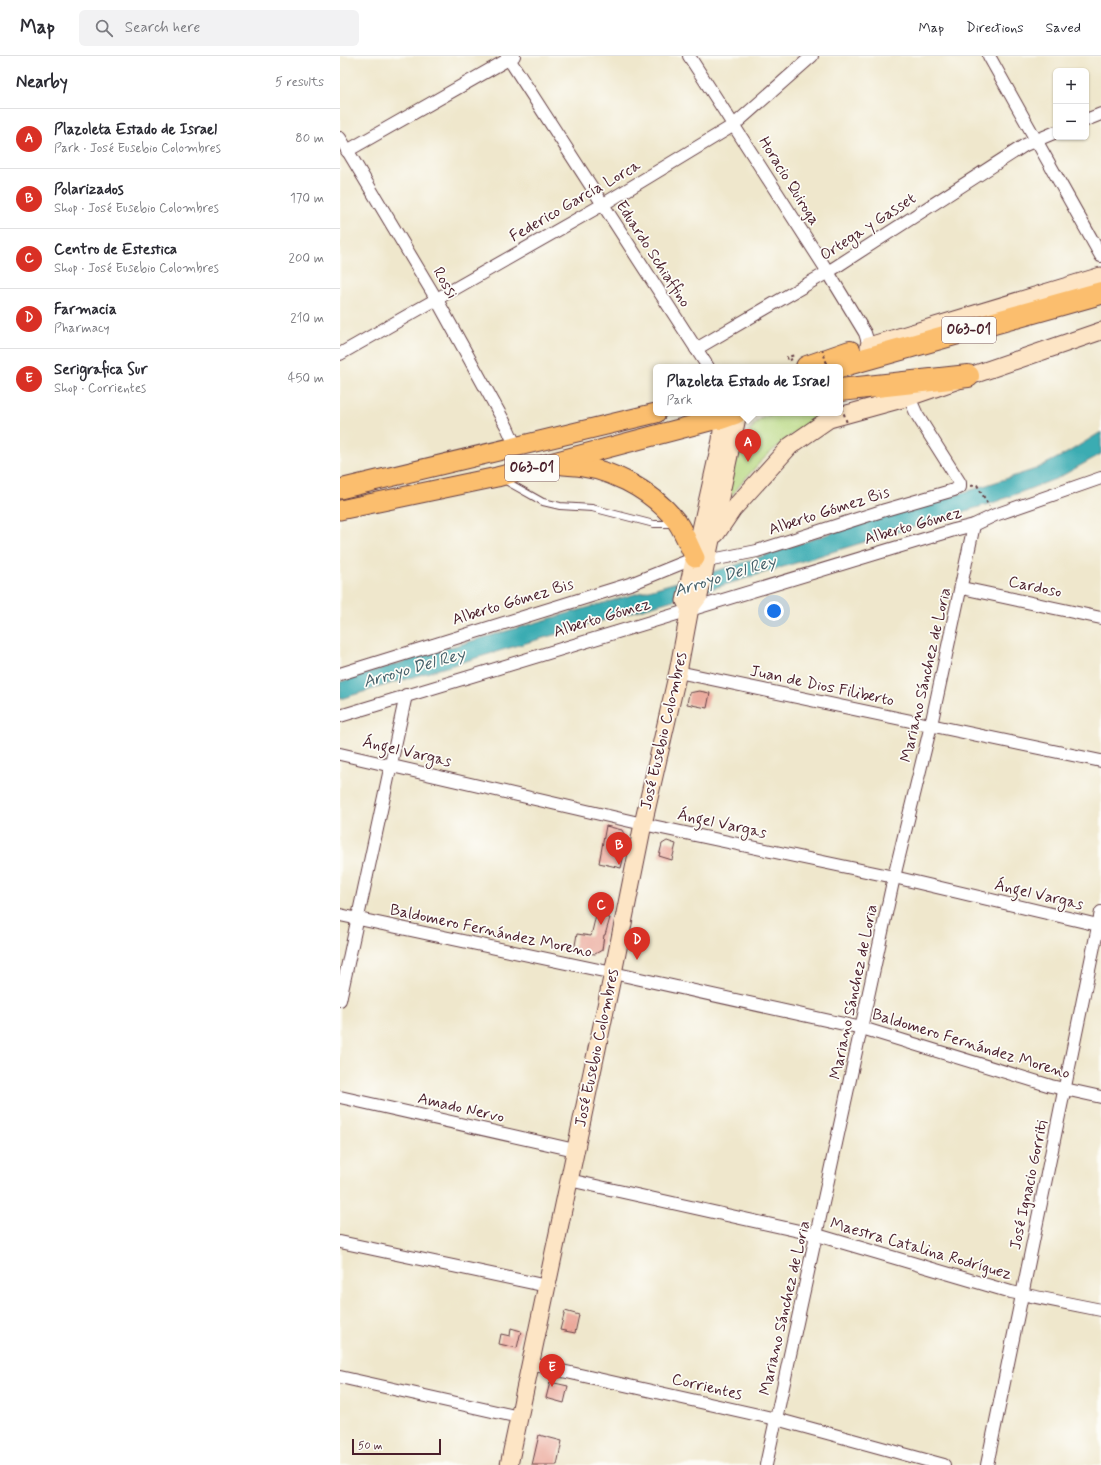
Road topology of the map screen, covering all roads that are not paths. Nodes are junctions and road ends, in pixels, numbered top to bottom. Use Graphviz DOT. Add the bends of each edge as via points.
graph roads {
  1 [pos="690,56"];
  2 [pos="812,56"];
  3 [pos="989,56"];
  4 [pos="510,57"];
  5 [pos="1101,114"];
  6 [pos="1089,119"];
  7 [pos="734,125"];
  8 [pos="1053,133"];
  9 [pos="340,138"];
  10 [pos="1035,140"];
  11 [pos="347,152"];
  12 [pos="602,205"];
  13 [pos="1101,256"];
  14 [pos="828,272"];
  15 [pos="1101,276"];
  16 [pos="1101,293"];
  17 [pos="437,300"];
  18 [pos="1101,307"];
  19 [pos="1101,331"];
  20 [pos="869,346"];
  21 [pos="696,349"];
  22 [pos="340,354"];
  23 [pos="706,364"];
  24 [pos="816,364"];
  25 [pos="843,365"];
  26 [pos="968,376"];
  27 [pos="843,381"];
  28 [pos="843,390"];
  29 [pos="909,397"];
  30 [pos="653,414"];
  31 [pos="843,414"];
  32 [pos="722,416"];
  33 [pos="728,416"];
  34 [pos="729,416"];
  35 [pos="835,416"];
  36 [pos="516,448"];
  37 [pos="546,465"];
  38 [pos="391,477"];
  39 [pos="497,477"];
  40 [pos="1101,478"];
  41 [pos="340,482"];
  42 [pos="340,489"];
  43 [pos="340,510"];
  44 [pos="678,524"];
  45 [pos="974,525"];
  46 [pos="712,540"];
  47 [pos="699,565"];
  48 [pos="962,588"];
  49 [pos="692,602"];
  50 [pos="1101,618"];
  51 [pos="678,672"];
  52 [pos="340,674"];
  53 [pos="406,695"];
  54 [pos="340,716"];
  55 [pos="931,725"];
  56 [pos="340,754"];
  57 [pos="1101,761"];
  58 [pos="390,765"];
  59 [pos="643,824"];
  60 [pos="894,877"];
  61 [pos="1101,912"];
  62 [pos="340,915"];
  63 [pos="357,919"];
  64 [pos="1098,925"];
  65 [pos="614,973"];
  66 [pos="340,1000"];
  67 [pos="862,1028"];
  68 [pos="1065,1089"];
  69 [pos="340,1097"];
  70 [pos="1101,1097"];
  71 [pos="575,1150"];
  72 [pos="569,1180"];
  73 [pos="817,1235"];
  74 [pos="340,1242"];
  75 [pos="547,1286"];
  76 [pos="1022,1295"];
  77 [pos="1101,1310"];
  78 [pos="531,1364"];
  79 [pos="340,1377"];
  80 [pos="519,1417"];
  81 [pos="776,1419"];
  82 [pos="509,1465"];
  83 [pos="766,1465"];
  84 [pos="944,1465"];
  85 [pos="987,1465"];
  1 -- 7 [label="street, Horacio Quiroga"];
  2 -- 7 [label="street, Federico García Lorca"];
  3 -- 10 [label="street"];
  4 -- 11 [label="street"];
  4 -- 12 [label="street, Eduardo Schiaffino"];
  5 -- 6 [label="street"];
  7 -- 12 [label="street, Federico García Lorca"];
  7 -- 14 [label="street, Horacio Quiroga"];
  8 -- 10 [label="street, Ortega y Gasset"];
  9 -- 11 [label="street, Rossi"];
  10 -- 13 [label="street"];
  10 -- 14 [label="street, Ortega y Gasset"];
  11 -- 17 [label="street, Rossi"];
  12 -- 17 [label="street, Federico García Lorca"];
  12 -- 21 [label="street, Eduardo Schiaffino"];
  14 -- 20 [label="street, Horacio Quiroga" via="865,333"];
  14 -- 21 [label="street, Ortega y Gasset"];
  15 -- 20 [label="street"];
  16 -- 25 [label="highway, 063-01"];
  17 -- 22 [label="street, Federico García Lorca"];
  17 -- 36 [label="street, Rossi"];
  18 -- 27 [label="highway, 063-01"];
  19 -- 26 [label="street"];
  20 -- 24 [label="highway"];
  21 -- 23 [label="street, Eduardo Schiaffino"];
  26 -- 28 [label="highway"];
  26 -- 29 [label="street"];
  29 -- 31 [label="street"];
  29 -- 47 [label="street, Alberto Gómez Bis" via="960,487 757,551"];
  30 -- 36 [label="main road, 063-01"];
  32 -- 37 [label="main road, 063-01"];
  33 -- 47 [label="street, José Eusebio Colombres" via="721,440"];
  34 -- 46 [label="street, José Eusebio Colombres"];
  35 -- 46 [label="street" via="790,446 733,510"];
  36 -- 38 [label="main road, 063-01"];
  37 -- 39 [label="main road, 063-01"];
  37 -- 44 [label="main road" via="580,466 610,474 637,487 659,502"];
  38 -- 41 [label="street"];
  38 -- 42 [label="main road, 063-01"];
  39 -- 43 [label="main road, 063-01"];
  39 -- 44 [label="lane" via="543,502 592,508 654,524"];
  40 -- 45 [label="street, Alberto Gómez" via="995,515"];
  44 -- 47 [label="main road"];
  45 -- 48 [label="street, Mariano Sánchez de Loria"];
  45 -- 49 [label="street, Alberto Gómez"];
  46 -- 47 [label="street, José Eusebio Colombres"];
  47 -- 49 [label="street, José Eusebio Colombres"];
  47 -- 52 [label="street, Alberto Gómez Bis"];
  48 -- 50 [label="street, Cardoso"];
  48 -- 55 [label="street, Mariano Sánchez de Loria"];
  49 -- 51 [label="street, José Eusebio Colombres"];
  49 -- 53 [label="street, Alberto Gómez"];
  51 -- 55 [label="street, Juan de Dios Filiberto"];
  51 -- 59 [label="street, José Eusebio Colombres"];
  53 -- 54 [label="street, Alberto Gómez"];
  53 -- 58 [label="street"];
  55 -- 57 [label="street, Juan de Dios Filiberto"];
  55 -- 60 [label="street, Mariano Sánchez de Loria"];
  56 -- 58 [label="street, Ángel Vargas"];
  58 -- 59 [label="street, Ángel Vargas"];
  58 -- 63 [label="street"];
  59 -- 60 [label="street, Ángel Vargas"];
  59 -- 65 [label="street, José Eusebio Colombres"];
  60 -- 64 [label="street, Ángel Vargas"];
  60 -- 67 [label="street, Mariano Sánchez de Loria"];
  61 -- 64 [label="street, José Ignacio Gorriti"];
  62 -- 63 [label="street, Baldomero Fernández Moreno"];
  63 -- 65 [label="street, Baldomero Fernández Moreno"];
  63 -- 66 [label="street"];
  64 -- 68 [label="street, José Ignacio Gorriti"];
  65 -- 67 [label="street, Baldomero Fernández Moreno"];
  65 -- 71 [label="street, José Eusebio Colombres"];
  67 -- 68 [label="street, Baldomero Fernández Moreno"];
  67 -- 73 [label="street, Mariano Sánchez de Loria"];
  68 -- 70 [label="street, Baldomero Fernández Moreno"];
  68 -- 76 [label="street, José Ignacio Gorriti"];
  69 -- 71 [label="street, Amado Nervo"];
  71 -- 72 [label="street, José Eusebio Colombres"];
  72 -- 73 [label="street, Maestra Catalina Rodríguez"];
  72 -- 75 [label="street, José Eusebio Colombres"];
  73 -- 76 [label="street, Maestra Catalina Rodríguez"];
  73 -- 81 [label="street, Mariano Sánchez de Loria"];
  74 -- 75 [label="street"];
  75 -- 78 [label="street, José Eusebio Colombres"];
  76 -- 77 [label="street, Maestra Catalina Rodríguez"];
  76 -- 85 [label="street, José Ignacio Gorriti"];
  78 -- 80 [label="street, José Eusebio Colombres"];
  78 -- 81 [label="street, Corrientes"];
  79 -- 80 [label="street"];
  80 -- 82 [label="street, José Eusebio Colombres"];
  81 -- 83 [label="street, Mariano Sánchez de Loria"];
  81 -- 84 [label="street, Corrientes"];
}
